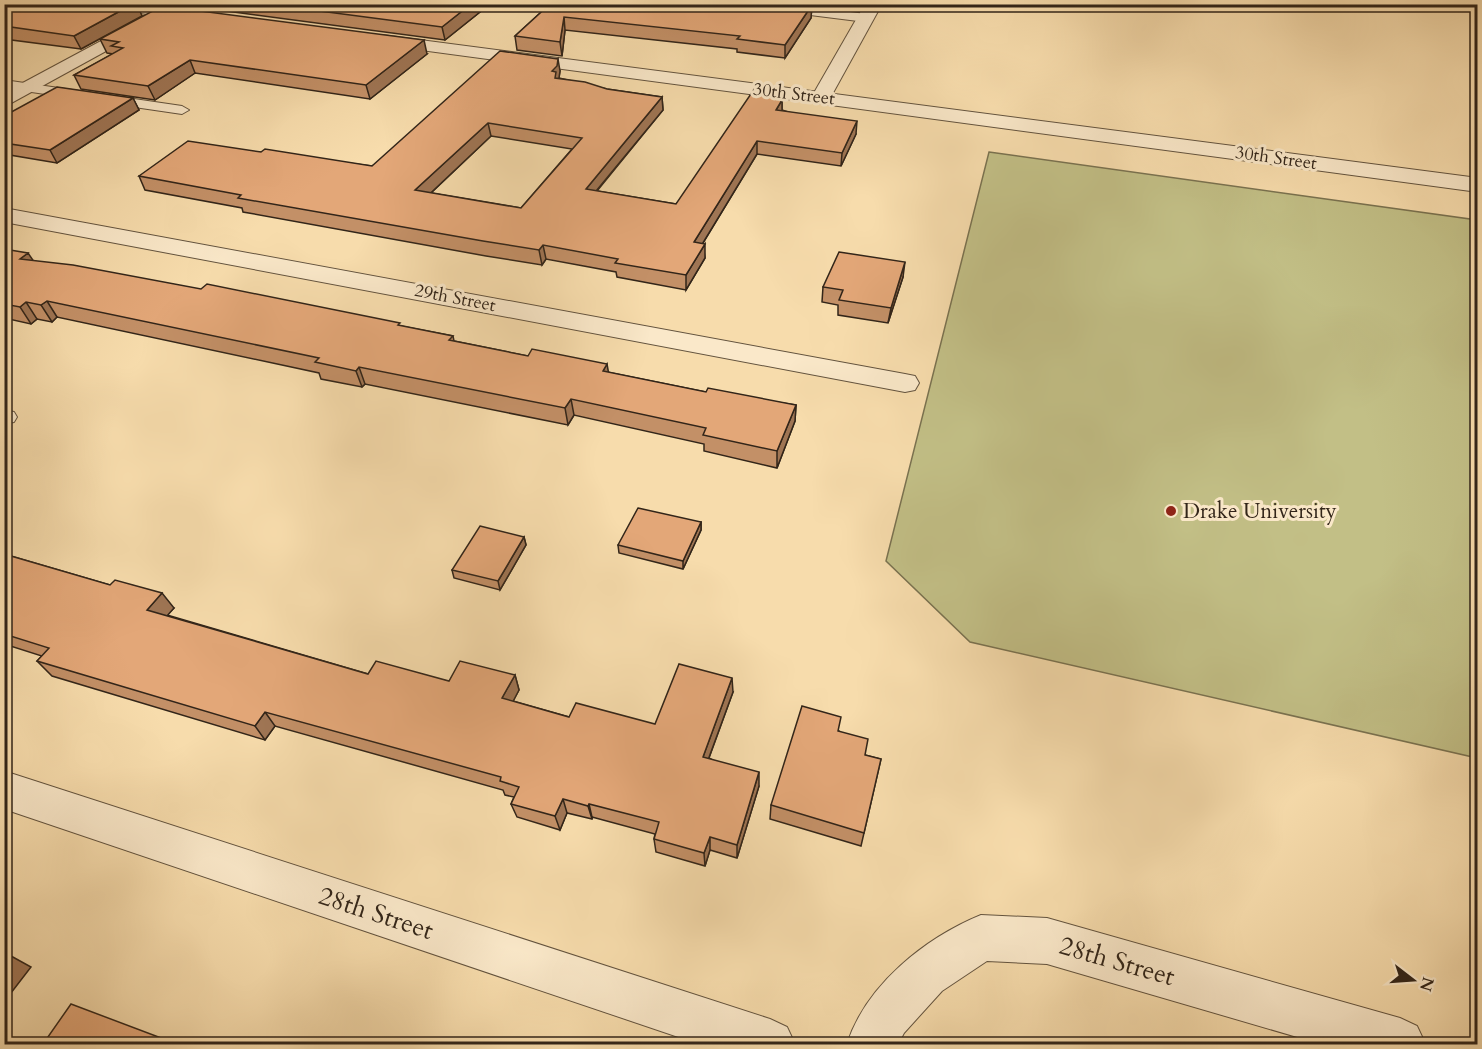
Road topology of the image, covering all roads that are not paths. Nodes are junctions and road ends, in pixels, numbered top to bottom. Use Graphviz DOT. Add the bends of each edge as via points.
graph roads {
  1 [pos="110,4"];
  2 [pos="753,4"];
  3 [pos="152,8"];
  4 [pos="870,11"];
  5 [pos="217,18"];
  6 [pos="358,37"];
  7 [pos="4,84"];
  8 [pos="28,88"];
  9 [pos="821,98"];
  10 [pos="4,100"];
  11 [pos="182,110"];
  12 [pos="1478,185"];
  13 [pos="4,215"];
  14 [pos="905,383"];
  15 [pos="4,790"];
  16 [pos="759,1040"];
  17 [pos="1400,1043"];
  18 [pos="871,1044"];
  1 -- 3 [label="street"];
  2 -- 4 [label="lane"];
  3 -- 5 [label="street"];
  3 -- 8 [label="street"];
  4 -- 9 [label="street"];
  6 -- 9 [label="street, 30th Street"];
  7 -- 8 [label="lane"];
  8 -- 10 [label="street"];
  8 -- 11 [label="lane"];
  9 -- 12 [label="street, 30th Street"];
  13 -- 14 [label="street, 29th Street"];
  15 -- 16 [label="street, 28th Street"];
  17 -- 18 [label="street, 28th Street" via="1047,941 981,938 925,974 886,1016"];
}
